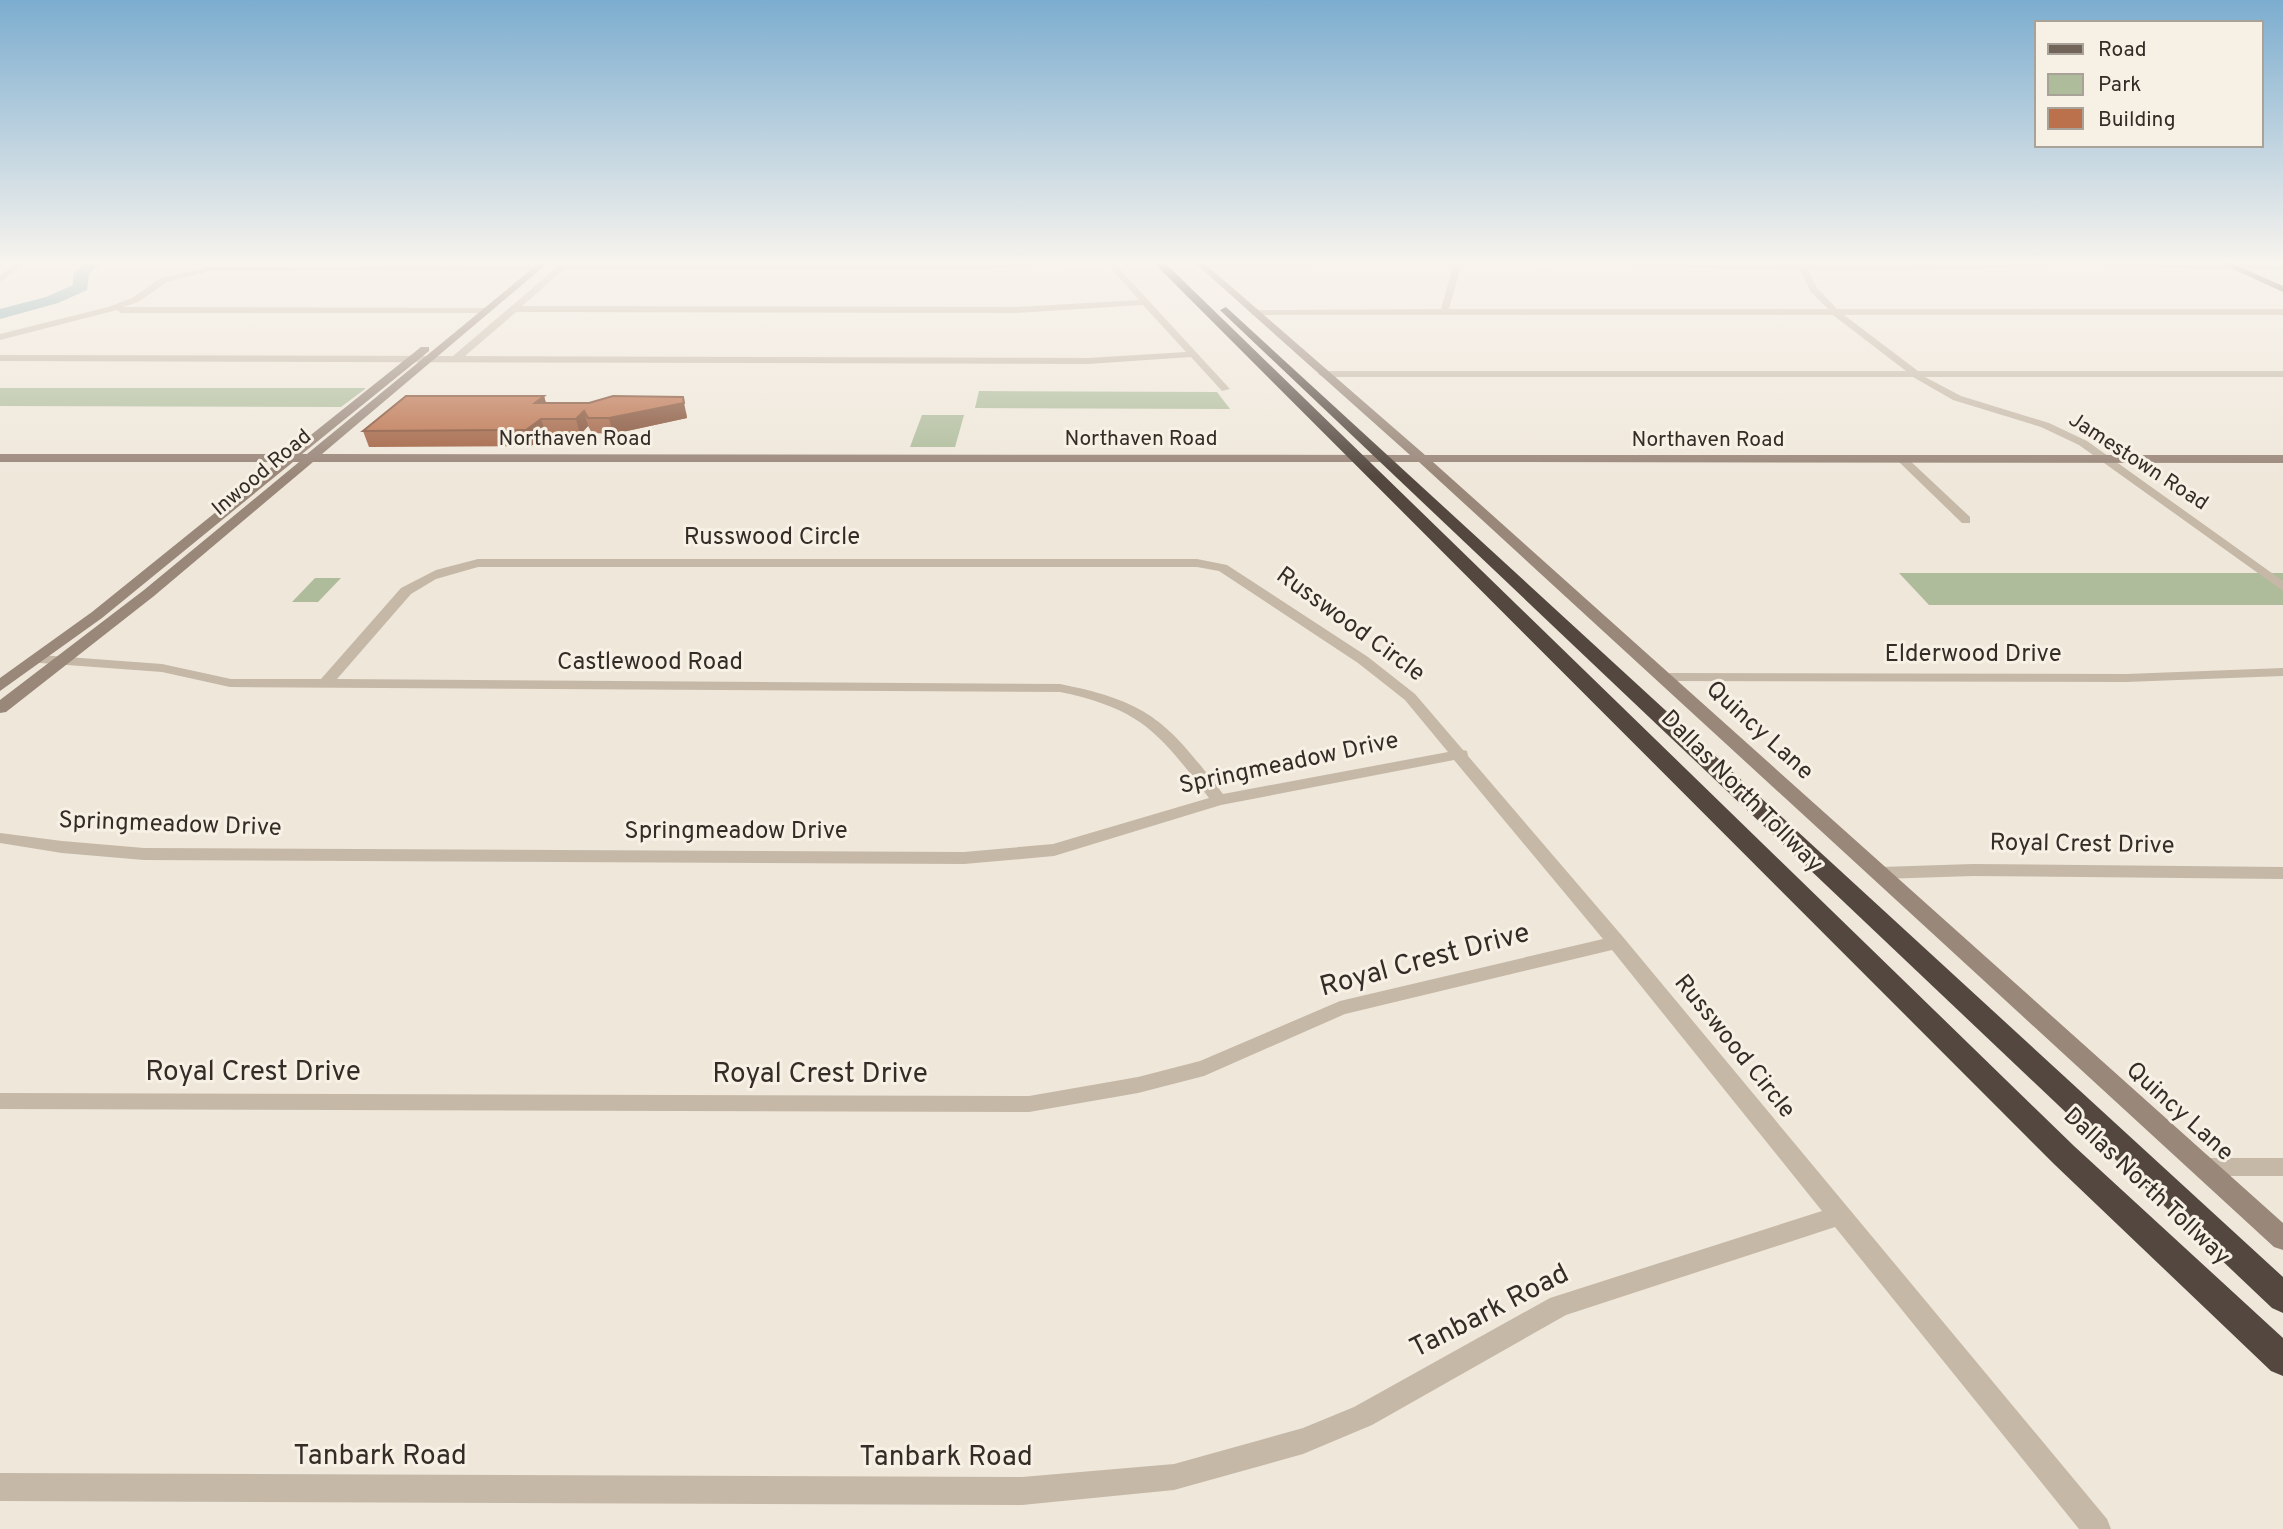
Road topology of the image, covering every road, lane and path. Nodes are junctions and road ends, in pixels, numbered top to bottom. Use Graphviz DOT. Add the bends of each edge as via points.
graph roads {
  1 [pos="442,334"];
  2 [pos="460,334"];
  3 [pos="484,334"];
  4 [pos="1177,334"];
  5 [pos="1231,334"];
  6 [pos="1266,334"];
  7 [pos="1279,334"];
  8 [pos="1863,334"];
  9 [pos="1195,354"];
  10 [pos="0,358"];
  11 [pos="413,359"];
  12 [pos="431,359"];
  13 [pos="456,359"];
  14 [pos="2283,373"];
  15 [pos="1324,374"];
  16 [pos="1914,374"];
  17 [pos="1226,389"];
  18 [pos="0,458"];
  19 [pos="292,458"];
  20 [pos="313,458"];
  21 [pos="1411,458"];
  22 [pos="2283,458"];
  23 [pos="1902,459"];
  24 [pos="2106,459"];
  25 [pos="1966,520"];
  26 [pos="2283,587"];
  27 [pos="40,659"];
  28 [pos="65,660"];
  29 [pos="2283,672"];
  30 [pos="1662,677"];
  31 [pos="324,685"];
  32 [pos="0,686"];
  33 [pos="0,708"];
  34 [pos="1461,754"];
  35 [pos="1219,800"];
  36 [pos="0,838"];
  37 [pos="1881,873"];
  38 [pos="2283,873"];
  39 [pos="1616,942"];
  40 [pos="0,1101"];
  41 [pos="2203,1167"];
  42 [pos="2283,1167"];
  43 [pos="1840,1215"];
  44 [pos="2283,1239"];
  45 [pos="2283,1298"];
  46 [pos="2283,1360"];
  47 [pos="0,1487"];
  48 [pos="2097,1529"];
  1 -- 11 [label="street, Inwood Road"];
  2 -- 12 [label="street, Inwood Road"];
  3 -- 13 [label="street"];
  4 -- 9 [label="street"];
  5 -- 46 [label="highway, Dallas North Tollway" via="2064,1155"];
  6 -- 45 [label="highway, Dallas North Tollway"];
  7 -- 15 [label="street, Quincy Lane"];
  8 -- 16 [label="street, Jamestown Road"];
  9 -- 13 [label="street" via="1088,361"];
  9 -- 17 [label="street"];
  10 -- 11 [label="street"];
  11 -- 12 [label="street"];
  11 -- 19 [label="street, Inwood Road"];
  12 -- 13 [label="street"];
  12 -- 20 [label="street, Inwood Road"];
  14 -- 16 [label="street"];
  15 -- 16 [label="street"];
  15 -- 21 [label="street, Quincy Lane"];
  16 -- 24 [label="street, Jamestown Road" via="1957,398 2066,434"];
  18 -- 19 [label="street, Northaven Road"];
  19 -- 20 [label="street, Northaven Road"];
  19 -- 27 [label="street, Inwood Road"];
  20 -- 21 [label="street, Northaven Road"];
  20 -- 28 [label="street, Inwood Road"];
  21 -- 23 [label="street, Northaven Road"];
  21 -- 30 [label="street, Quincy Lane"];
  22 -- 24 [label="street, Northaven Road"];
  23 -- 24 [label="street, Northaven Road"];
  23 -- 25 [label="street"];
  24 -- 26 [label="street, Jamestown Road"];
  27 -- 28 [label="street, Castlewood Road"];
  27 -- 32 [label="street, Inwood Road"];
  28 -- 31 [label="street, Castlewood Road" via="113,662 212,677 230,684"];
  28 -- 33 [label="street, Inwood Road"];
  29 -- 30 [label="street, Elderwood Drive" via="2126,678"];
  30 -- 37 [label="street, Quincy Lane"];
  31 -- 34 [label="street, Russwood Circle" via="406,591 422,579 478,563 1197,563 1235,574 1363,660 1410,697"];
  31 -- 35 [label="street, Castlewood Road" via="1060,688 1132,708 1164,730"];
  34 -- 35 [label="street, Springmeadow Drive"];
  34 -- 39 [label="street, Russwood Circle"];
  35 -- 36 [label="street, Springmeadow Drive" via="1054,850 964,858 144,854"];
  37 -- 38 [label="street, Royal Crest Drive"];
  37 -- 41 [label="street, Quincy Lane"];
  39 -- 40 [label="street, Royal Crest Drive" via="1340,1008 1204,1068 1029,1104"];
  39 -- 43 [label="street, Russwood Circle"];
  41 -- 42 [label="street"];
  41 -- 44 [label="street, Quincy Lane"];
  43 -- 47 [label="street, Tanbark Road" via="1559,1306 1363,1416 1303,1441 1174,1477 1022,1491"];
  43 -- 48 [label="street, Russwood Circle"];
}
